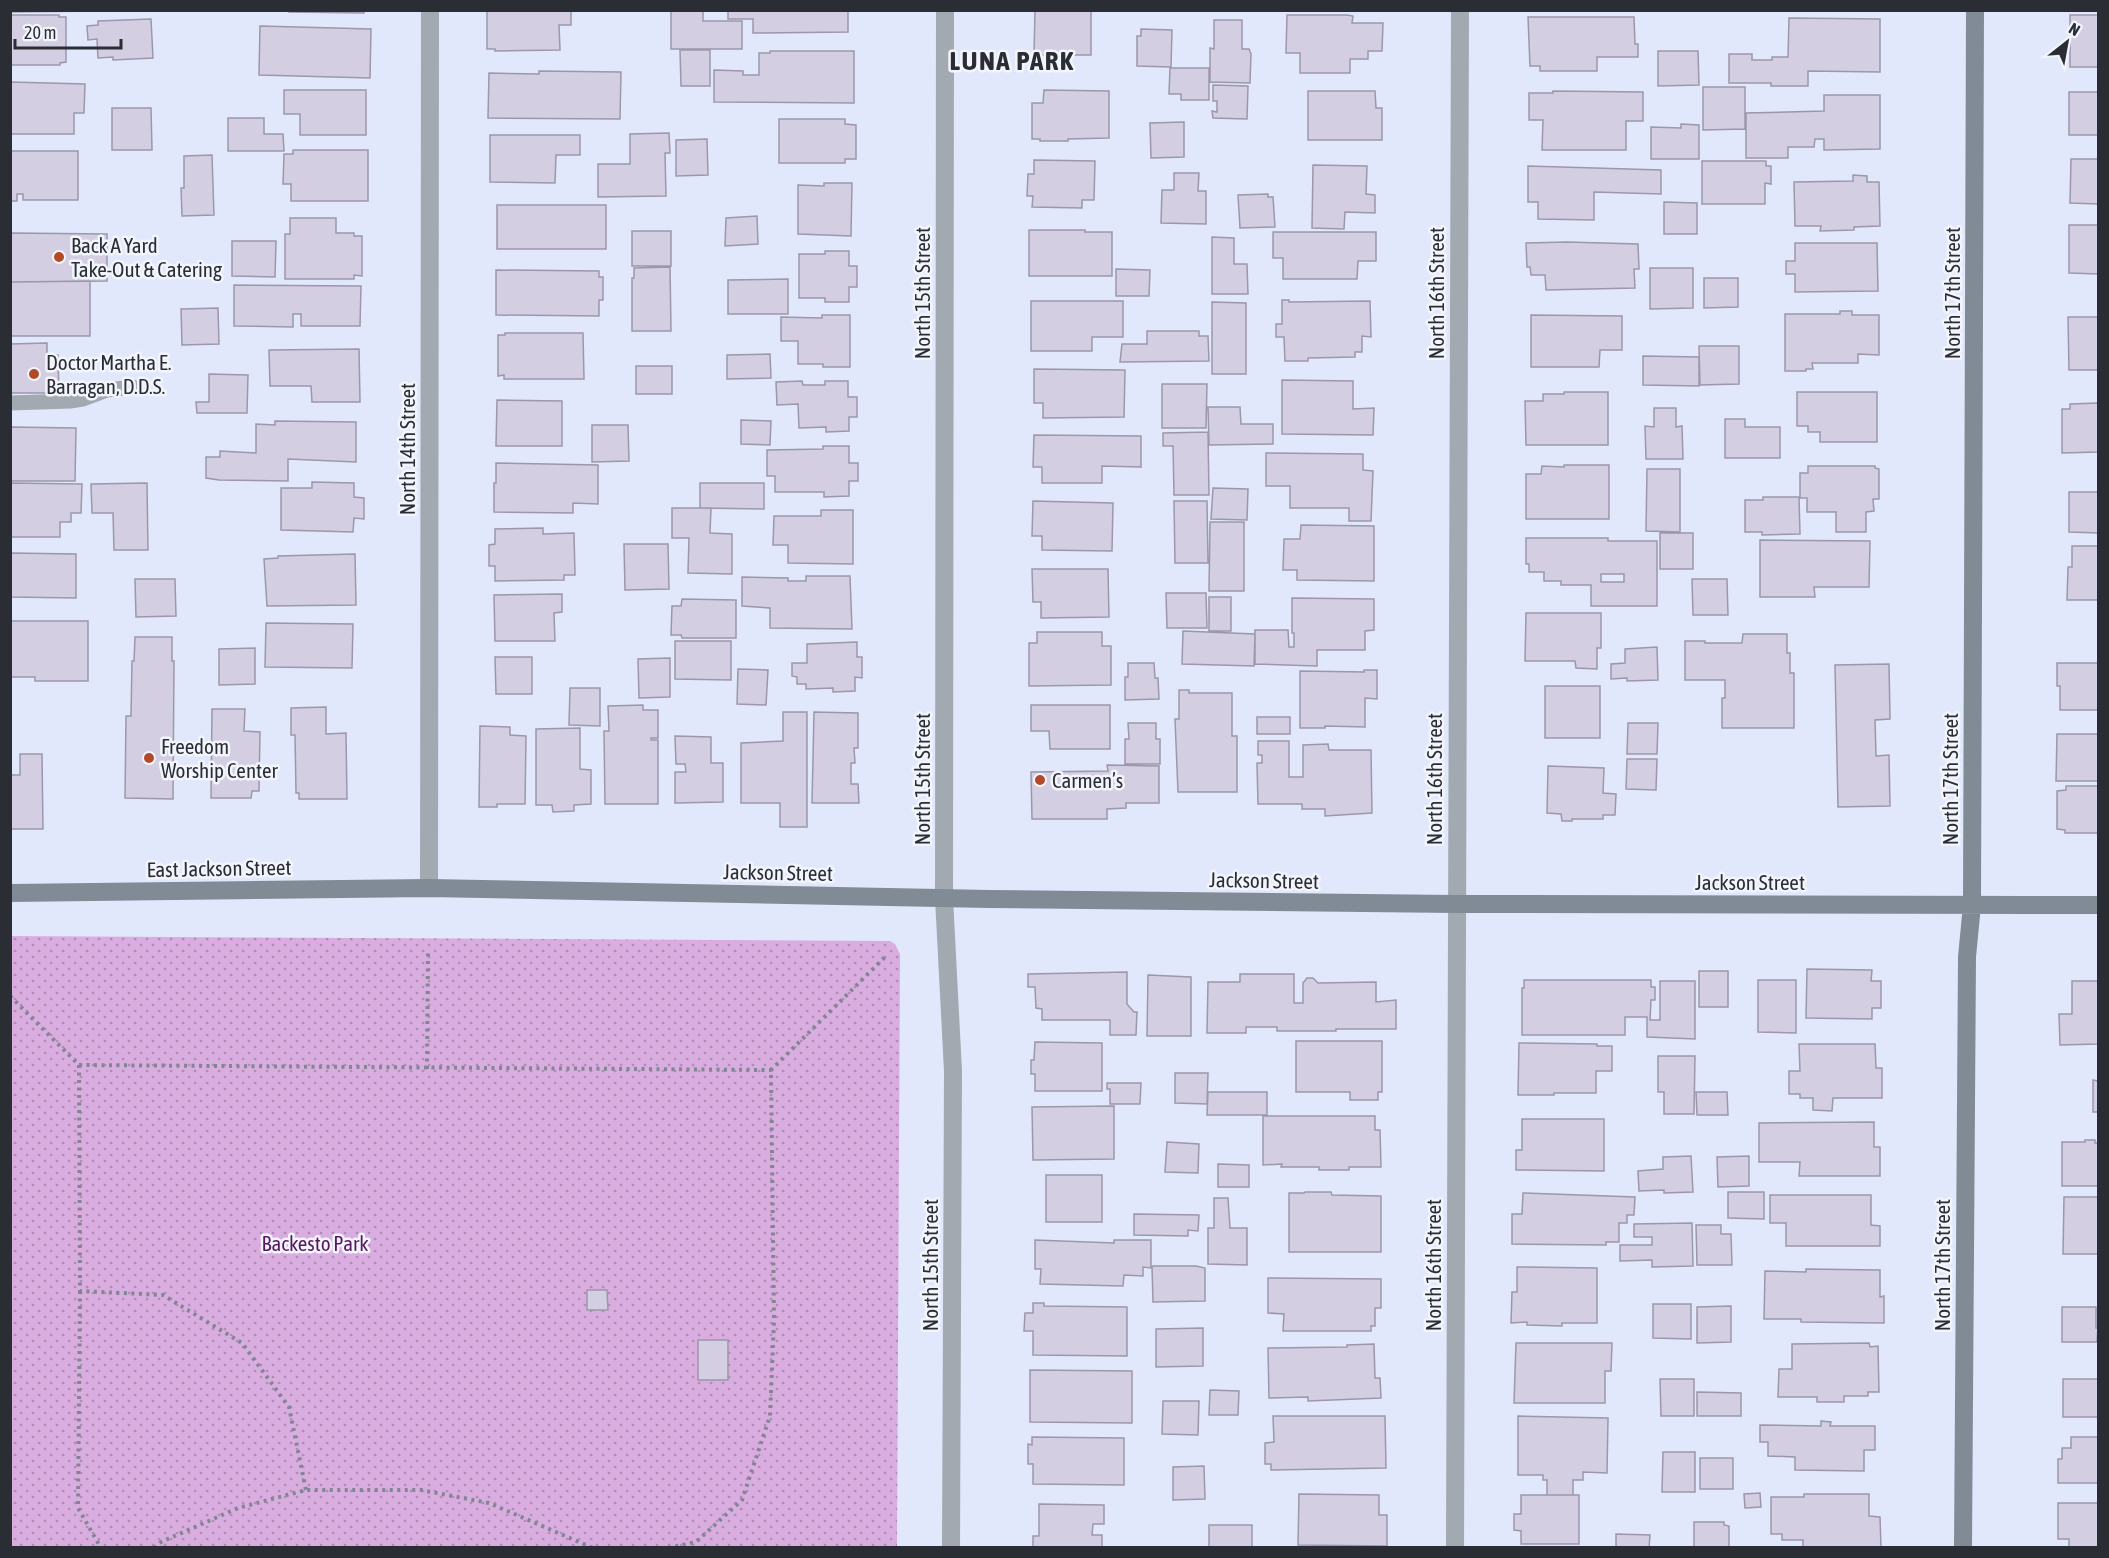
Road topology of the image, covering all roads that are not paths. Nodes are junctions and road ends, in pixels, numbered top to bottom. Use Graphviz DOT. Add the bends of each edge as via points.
graph roads {
  1 [pos="430,10"];
  2 [pos="945,10"];
  3 [pos="1460,10"];
  4 [pos="1975,10"];
  5 [pos="133,387"];
  6 [pos="10,403"];
  7 [pos="429,888"];
  8 [pos="10,893"];
  9 [pos="944,898"];
  10 [pos="1456,904"];
  11 [pos="1972,905"];
  12 [pos="2098,905"];
  13 [pos="951,1548"];
  14 [pos="1455,1548"];
  15 [pos="1963,1548"];
  1 -- 7 [label="street, North 14th Street"];
  2 -- 9 [label="street, North 15th Street"];
  3 -- 10 [label="street, North 16th Street"];
  4 -- 11 [label="street, North 17th Street"];
  5 -- 6 [label="lane" via="70,401"];
  7 -- 8 [label="street, East Jackson Street"];
  7 -- 9 [label="street, Jackson Street"];
  9 -- 10 [label="street, Jackson Street"];
  9 -- 13 [label="street, North 15th Street" via="954,1071"];
  10 -- 11 [label="street, Jackson Street"];
  10 -- 14 [label="street, North 16th Street"];
  11 -- 12 [label="street, Jackson Street"];
  11 -- 15 [label="street, North 17th Street" via="1967,957"];
}
